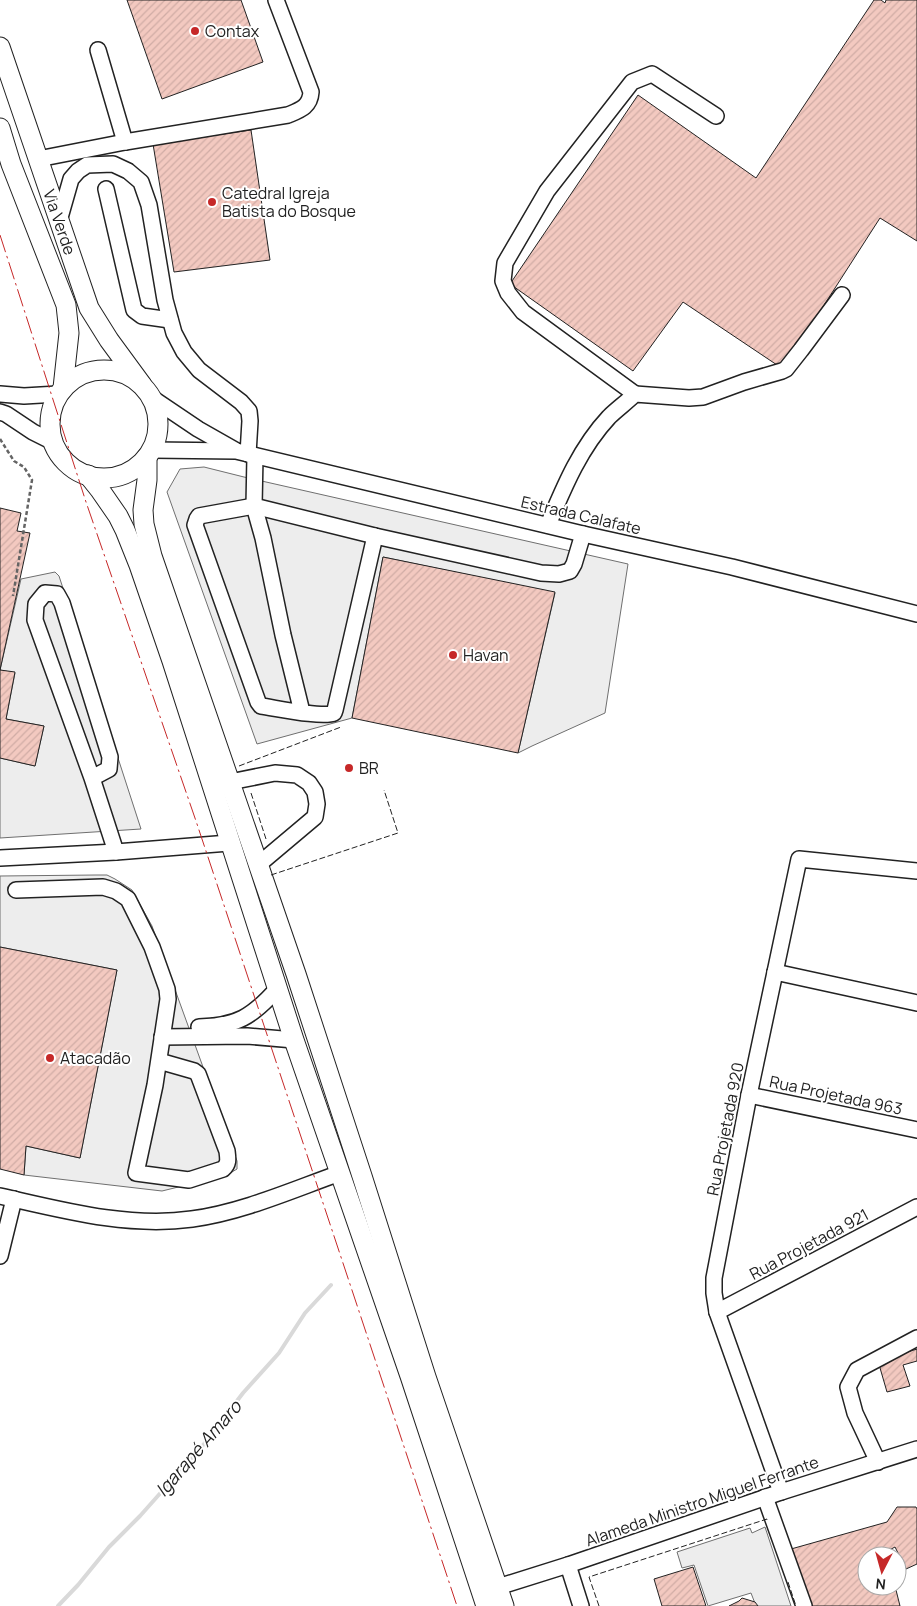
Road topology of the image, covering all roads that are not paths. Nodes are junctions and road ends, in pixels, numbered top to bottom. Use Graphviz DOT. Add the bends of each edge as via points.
graph roads {
  1 [pos="276,0"];
  2 [pos="0,47"];
  3 [pos="98,50"];
  4 [pos="716,116"];
  5 [pos="0,128"];
  6 [pos="125,142"];
  7 [pos="38,159"];
  8 [pos="106,189"];
  9 [pos="59,221"];
  10 [pos="842,295"];
  11 [pos="170,320"];
  12 [pos="61,391"];
  13 [pos="147,391"];
  14 [pos="0,394"];
  15 [pos="635,394"];
  16 [pos="0,412"];
  17 [pos="53,442"];
  18 [pos="149,454"];
  19 [pos="246,454"];
  20 [pos="88,475"];
  21 [pos="254,506"];
  22 [pos="548,525"];
  23 [pos="583,534"];
  24 [pos="375,536"];
  25 [pos="146,560"];
  26 [pos="917,614"];
  27 [pos="302,712"];
  28 [pos="92,778"];
  29 [pos="230,782"];
  30 [pos="229,843"];
  31 [pos="116,852"];
  32 [pos="0,858"];
  33 [pos="258,865"];
  34 [pos="917,871"];
  35 [pos="16,890"];
  36 [pos="775,972"];
  37 [pos="277,989"];
  38 [pos="917,1003"];
  39 [pos="163,1032"];
  40 [pos="294,1040"];
  41 [pos="158,1060"];
  42 [pos="749,1095"];
  43 [pos="917,1130"];
  44 [pos="340,1173"];
  45 [pos="7,1198"];
  46 [pos="917,1206"];
  47 [pos="3,1229"];
  48 [pos="0,1256"];
  49 [pos="717,1312"];
  50 [pos="917,1338"];
  51 [pos="917,1449"];
  52 [pos="878,1462"];
  53 [pos="781,1492"];
  54 [pos="766,1497"];
  55 [pos="568,1565"];
  56 [pos="498,1587"];
  57 [pos="486,1606"];
  58 [pos="504,1606"];
  59 [pos="581,1606"];
  60 [pos="804,1606"];
  1 -- 6 [label="street" via="312,92 307,105 288,115"];
  2 -- 7 [label="main road, Via Verde"];
  3 -- 6 [label="street"];
  4 -- 15 [label="street" via="652,74 632,82 546,191 505,263 503,281 523,312"];
  5 -- 12 [label="main road, Via Verde" via="66,305 69,333"];
  6 -- 7 [label="street"];
  7 -- 9 [label="main road, Via Verde"];
  8 -- 11 [label="street" via="134,310 142,316"];
  9 -- 11 [label="street" via="71,179 87,165 113,164 141,182 149,205"];
  9 -- 13 [label="main road, Via Verde" via="89,308"];
  10 -- 15 [label="street" via="782,371 703,397"];
  11 -- 19 [label="street" via="184,352 199,370 248,411"];
  12 -- 13 [label="main road" via="77,377 93,371 111,370 128,375"];
  12 -- 14 [label="street" via="24,396"];
  12 -- 17 [label="main road" via="52,409 50,426"];
  13 -- 18 [label="main road" via="157,410 158,424"];
  13 -- 19 [label="street, Estrada Calafate" via="198,429"];
  15 -- 22 [label="street" via="609,418 586,447 568,478"];
  16 -- 17 [label="street"];
  17 -- 20 [label="main road" via="73,468"];
  18 -- 19 [label="street, Estrada Calafate"];
  18 -- 20 [label="main road" via="135,468 120,475 104,478"];
  18 -- 25 [label="main road" via="143,510"];
  19 -- 21 [label="street"];
  19 -- 22 [label="street, Estrada Calafate"];
  20 -- 25 [label="main road"];
  21 -- 24 [label="street"];
  21 -- 27 [label="street"];
  21 -- 27 [label="street" via="199,516 196,525 258,702 261,706"];
  22 -- 23 [label="street, Estrada Calafate"];
  23 -- 24 [label="street" via="570,571 559,574 541,573"];
  23 -- 26 [label="street, Estrada Calafate" via="732,567"];
  24 -- 27 [label="street" via="334,713"];
  25 -- 29 [label="main road"];
  25 -- 30 [label="main road" via="172,661"];
  28 -- 28 [label="street" via="35,620 36,604 45,593 57,594 62,604 110,757 109,769"];
  28 -- 31 [label="street"];
  29 -- 33 [label="main road"];
  29 -- 33 [label="street" via="275,772 297,775 315,792 315,817"];
  30 -- 31 [label="street"];
  30 -- 37 [label="main road"];
  31 -- 32 [label="street"];
  33 -- 56 [label="main road"];
  34 -- 36 [label="street, Rua Projetada 920" via="799,859"];
  35 -- 39 [label="street" via="103,887 128,899 152,947 167,989"];
  36 -- 38 [label="street"];
  36 -- 42 [label="street, Rua Projetada 920"];
  37 -- 39 [label="street" via="243,1019 216,1027"];
  37 -- 40 [label="main road"];
  39 -- 40 [label="street"];
  39 -- 41 [label="street"];
  40 -- 44 [label="main road"];
  41 -- 41 [label="street" via="136,1173 189,1180 223,1169 227,1166 227,1151 198,1074"];
  42 -- 43 [label="street, Rua Projetada 963"];
  42 -- 49 [label="street, Rua Projetada 920" via="714,1278"];
  44 -- 45 [label="street" via="263,1201 191,1219 121,1220"];
  44 -- 57 [label="main road"];
  45 -- 47 [label="street"];
  46 -- 49 [label="street, Rua Projetada 921"];
  47 -- 48 [label="street"];
  49 -- 53 [label="street, Rua Projetada 920"];
  50 -- 52 [label="street" via="857,1370 848,1387 855,1413"];
  51 -- 52 [label="street, Alameda Ministro Miguel Ferrante"];
  52 -- 53 [label="street, Alameda Ministro Miguel Ferrante"];
  53 -- 54 [label="street, Alameda Ministro Miguel Ferrante"];
  54 -- 55 [label="street, Alameda Ministro Miguel Ferrante"];
  54 -- 60 [label="street"];
  55 -- 56 [label="street, Alameda Ministro Miguel Ferrante"];
  55 -- 59 [label="street"];
  56 -- 58 [label="main road"];
}
